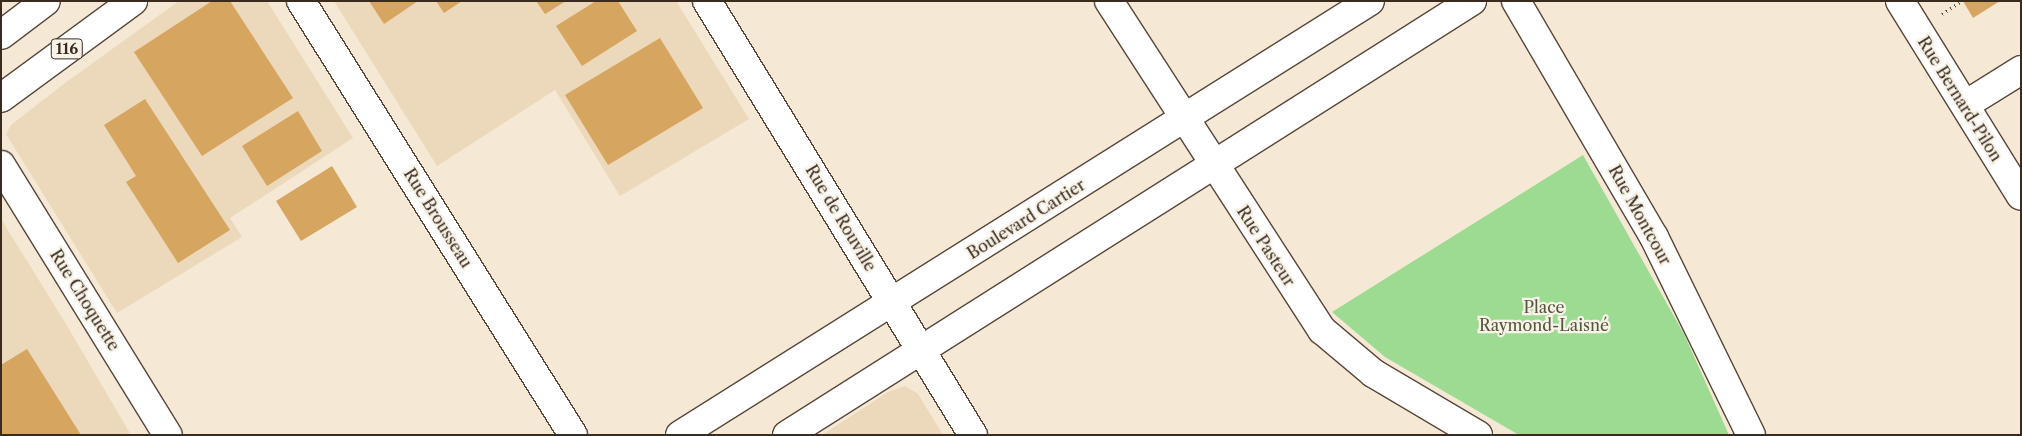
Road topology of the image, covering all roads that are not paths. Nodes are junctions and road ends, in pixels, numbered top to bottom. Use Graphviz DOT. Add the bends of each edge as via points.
graph roads {
  1 [pos="46,1"];
  2 [pos="132,1"];
  3 [pos="301,1"];
  4 [pos="708,1"];
  5 [pos="1109,1"];
  6 [pos="1370,1"];
  7 [pos="1472,1"];
  8 [pos="1516,1"];
  9 [pos="1900,1"];
  10 [pos="1,35"];
  11 [pos="2021,70"];
  12 [pos="1,98"];
  13 [pos="1965,105"];
  14 [pos="1183,120"];
  15 [pos="1213,164"];
  16 [pos="1,165"];
  17 [pos="2021,196"];
  18 [pos="892,303"];
  19 [pos="922,352"];
  20 [pos="168,435"];
  21 [pos="573,435"];
  22 [pos="680,435"];
  23 [pos="787,435"];
  24 [pos="973,435"];
  25 [pos="1478,435"];
  26 [pos="1752,435"];
  1 -- 10 [label="street"];
  2 -- 12 [label="street, 116"];
  3 -- 21 [label="street, Rue Brousseau"];
  4 -- 18 [label="street, Rue de Rouville"];
  5 -- 14 [label="street, Rue Pasteur"];
  6 -- 14 [label="street, Boulevard Cartier"];
  7 -- 15 [label="street"];
  8 -- 26 [label="street, Rue Montcour" via="1654,237"];
  9 -- 13 [label="street, Rue Bernard-Pilon"];
  11 -- 13 [label="street"];
  13 -- 17 [label="street, Rue Bernard-Pilon"];
  14 -- 15 [label="street, Rue Pasteur"];
  14 -- 18 [label="street, Boulevard Cartier"];
  15 -- 19 [label="street"];
  15 -- 25 [label="street, Rue Pasteur" via="1309,314 1335,344 1373,373"];
  16 -- 20 [label="street, Rue Choquette"];
  18 -- 19 [label="street, Rue de Rouville"];
  18 -- 22 [label="street, Boulevard Cartier"];
  19 -- 23 [label="street"];
  19 -- 24 [label="street, Rue de Rouville"];
}
